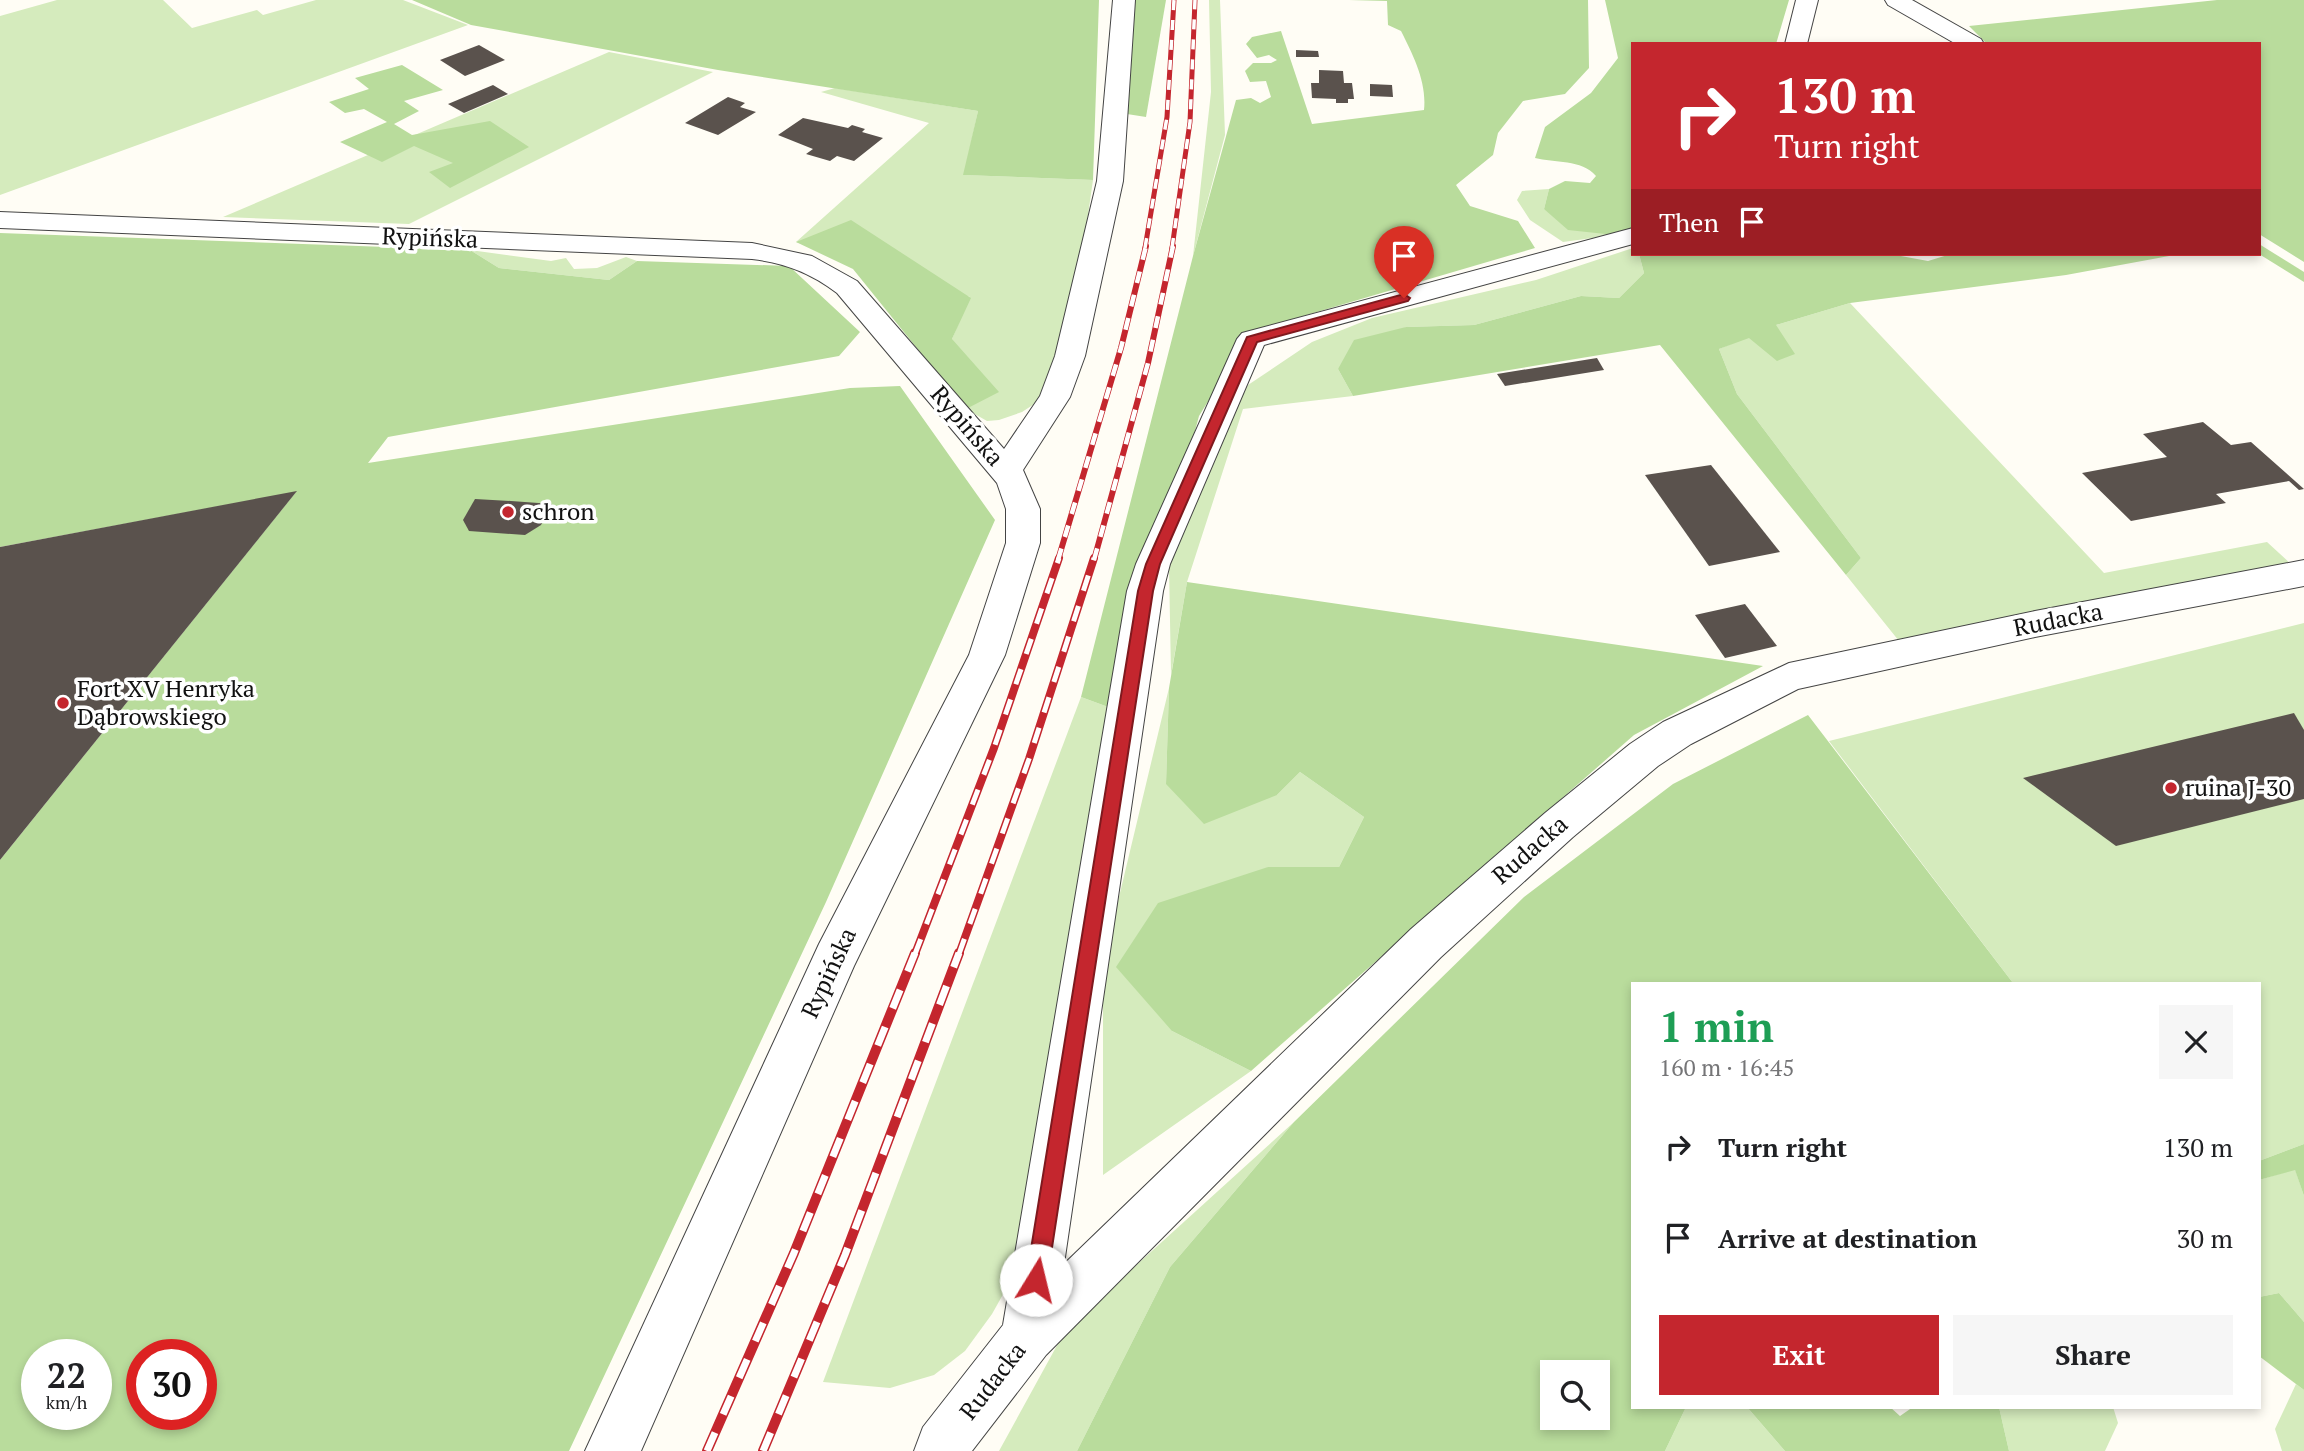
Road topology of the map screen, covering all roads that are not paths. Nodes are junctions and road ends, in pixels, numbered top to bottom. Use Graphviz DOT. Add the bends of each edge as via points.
graph roads {
  1 [pos="1124,0"];
  2 [pos="1807,0"];
  3 [pos="1896,0"];
  4 [pos="1796,42"];
  5 [pos="1970,42"];
  6 [pos="0,220"];
  7 [pos="1631,237"];
  8 [pos="1006,470"];
  9 [pos="2304,573"];
  10 [pos="1027,1336"];
  11 [pos="942,1449"];
  12 [pos="612,1451"];
  1 -- 8 [label="street" via="1110,181 1070,356 1055,397"];
  2 -- 4 [label="street"];
  3 -- 5 [label="street"];
  6 -- 8 [label="street, Rypińska" via="788,256 822,269 847,287"];
  7 -- 10 [label="street" via="1252,340 1145,591"];
  8 -- 12 [label="street, Rypińska" via="1021,499 1023,544 988,655 835,958"];
  9 -- 10 [label="street, Rudacka" via="1789,677 1677,733 1590,799 1457,915"];
  10 -- 11 [label="street, Rudacka"];
}
